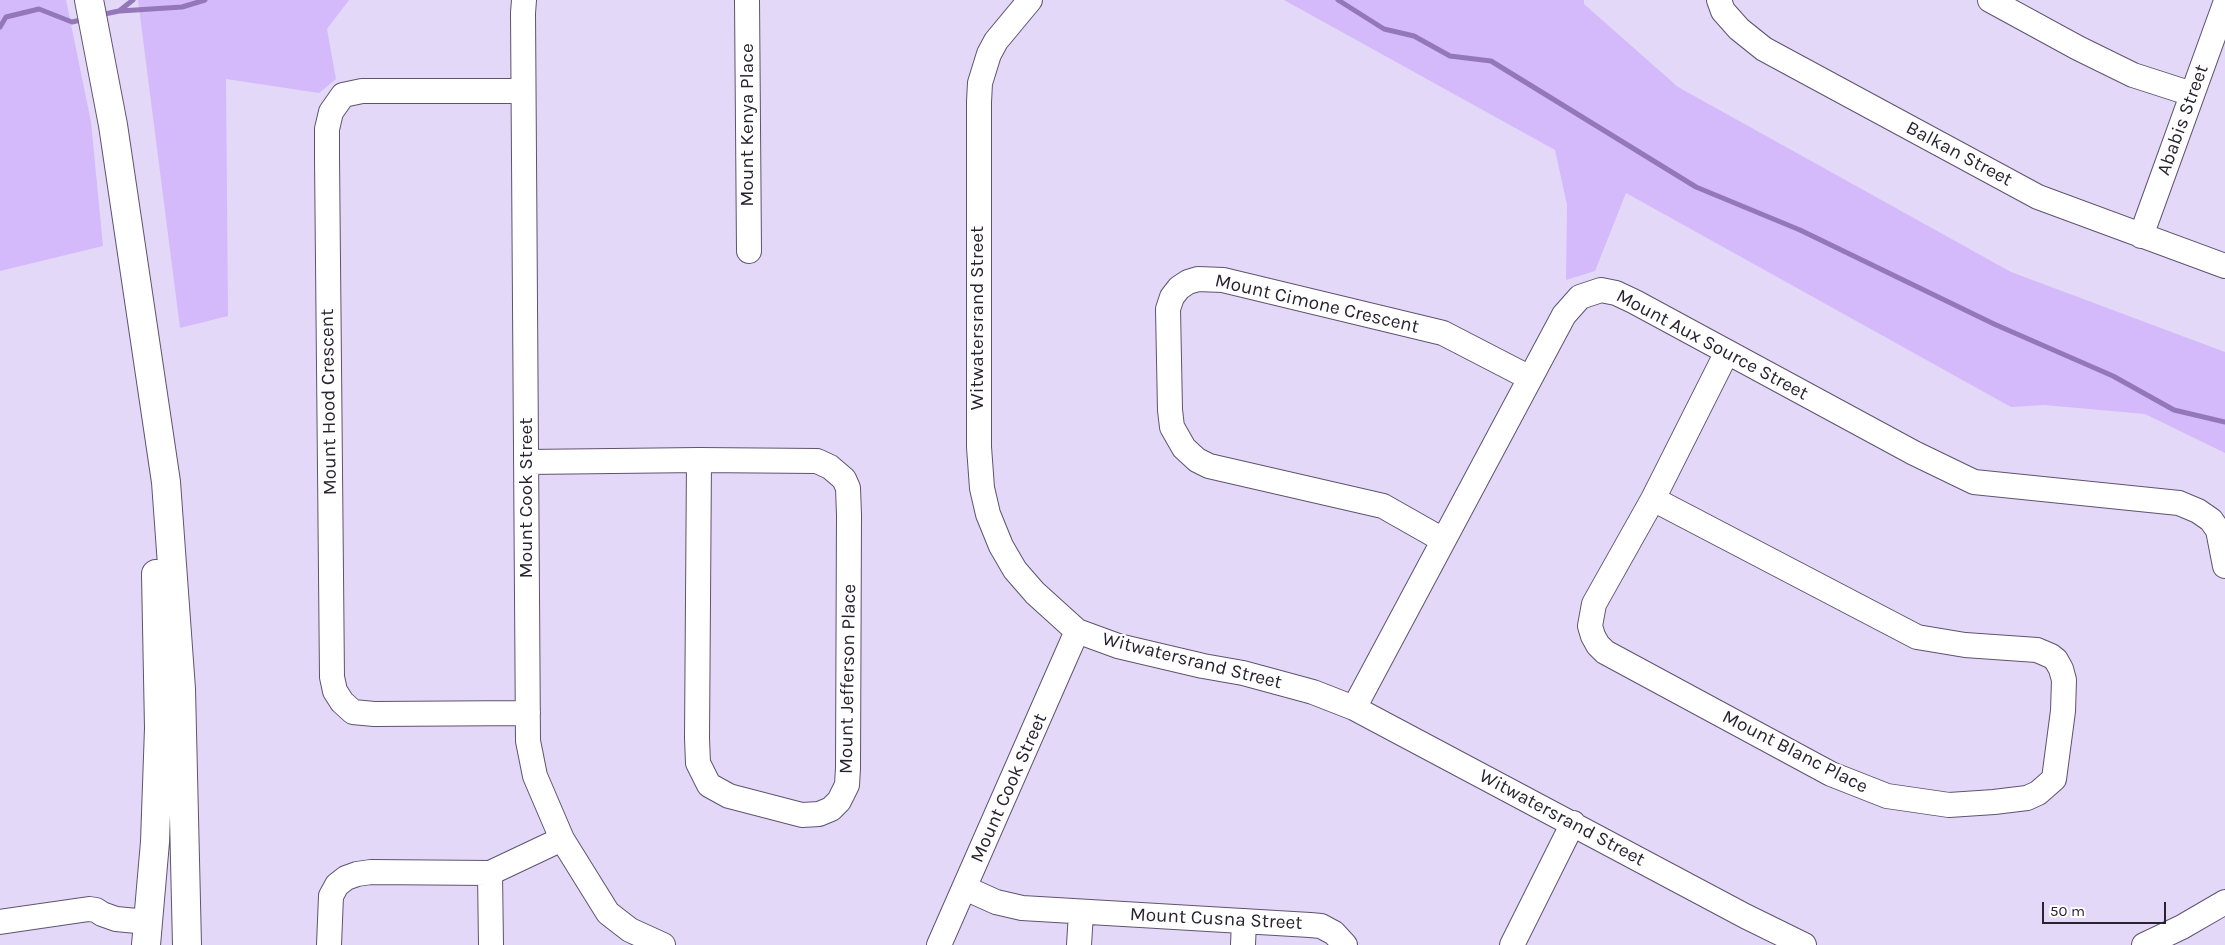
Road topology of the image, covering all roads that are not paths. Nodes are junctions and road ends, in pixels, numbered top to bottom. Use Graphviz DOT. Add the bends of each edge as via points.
graph roads {
  1 [pos="89,0"];
  2 [pos="524,0"];
  3 [pos="747,0"];
  4 [pos="1719,0"];
  5 [pos="1990,0"];
  6 [pos="1025,2"];
  7 [pos="2225,4"];
  8 [pos="2017,6"];
  9 [pos="523,91"];
  10 [pos="2192,94"];
  11 [pos="2141,236"];
  12 [pos="748,251"];
  13 [pos="2225,266"];
  14 [pos="145,345"];
  15 [pos="1727,352"];
  16 [pos="1530,378"];
  17 [pos="699,460"];
  18 [pos="527,462"];
  19 [pos="1653,499"];
  20 [pos="1443,540"];
  21 [pos="2225,566"];
  22 [pos="1078,631"];
  23 [pos="1354,708"];
  24 [pos="528,713"];
  25 [pos="1573,823"];
  26 [pos="562,839"];
  27 [pos="490,873"];
  28 [pos="965,888"];
  29 [pos="2225,902"];
  30 [pos="1081,912"];
  31 [pos="0,922"];
  32 [pos="1244,922"];
  33 [pos="147,934"];
  34 [pos="2187,936"];
  35 [pos="187,945"];
  36 [pos="330,945"];
  37 [pos="491,945"];
  38 [pos="663,945"];
  39 [pos="939,945"];
  40 [pos="1079,945"];
  41 [pos="1243,945"];
  42 [pos="1345,945"];
  43 [pos="1512,945"];
  44 [pos="1804,945"];
  45 [pos="2144,945"];
  1 -- 14 [label="main road" via="113,125"];
  2 -- 9 [label="street, Mount Cook Street"];
  3 -- 12 [label="street, Mount Kenya Place"];
  4 -- 11 [label="street, Balkan Street" via="1739,29 1764,49 2038,197"];
  5 -- 8 [label="street"];
  6 -- 22 [label="street, Witwatersrand Street" via="996,41 980,83 979,447 982,488 988,514 1015,570 1034,593"];
  7 -- 10 [label="street, Ababis Street"];
  8 -- 10 [label="street" via="2078,48 2133,75"];
  9 -- 18 [label="street, Mount Cook Street"];
  9 -- 24 [label="street, Mount Hood Crescent" via="362,91 343,95 331,112 327,129 327,168 332,677 335,692 353,712"];
  10 -- 11 [label="street, Ababis Street"];
  11 -- 13 [label="street, Balkan Street"];
  14 -- 33 [label="main road" via="159,728 155,842"];
  14 -- 35 [label="main road" via="166,482 172,551 184,758"];
  15 -- 16 [label="street, Mount Aux Source Street" via="1635,302 1601,290 1580,297 1564,315"];
  15 -- 19 [label="street, Mount Blanc Place"];
  15 -- 21 [label="street, Mount Aux Source Street" via="1914,454 1974,482 2179,503 2198,510 2218,530"];
  16 -- 20 [label="street, Mount Aux Source Street"];
  16 -- 20 [label="street, Mount Cimone Crescent" via="1443,333 1223,280 1188,282 1172,297 1168,309 1172,426 1184,448 1197,460 1209,466 1384,506"];
  17 -- 17 [label="street, Mount Jefferson Place" via="817,462 838,474 848,488 847,785 835,805 819,814 802,815 729,796 710,785 698,763"];
  17 -- 18 [label="street, Mount Jefferson Place"];
  18 -- 24 [label="street, Mount Cook Street"];
  19 -- 19 [label="street, Mount Blanc Place" via="1594,604 1590,626 1605,652 1831,774 1887,796 1949,805 1994,802 2027,798 2054,779 2064,680 2052,656 2037,650 1965,645 1917,637"];
  20 -- 23 [label="street, Mount Aux Source Street"];
  22 -- 23 [label="street, Witwatersrand Street" via="1118,646 1313,692"];
  22 -- 28 [label="street, Mount Cook Street"];
  23 -- 25 [label="street, Witwatersrand Street"];
  24 -- 26 [label="street, Mount Cook Street" via="528,741 536,776"];
  25 -- 43 [label="street"];
  25 -- 44 [label="street, Witwatersrand Street"];
  26 -- 27 [label="street"];
  26 -- 38 [label="street, Mount Cook Street" via="608,913 630,930"];
  27 -- 36 [label="street" via="378,872 346,878 331,896"];
  27 -- 37 [label="street"];
  28 -- 30 [label="street, Mount Cusna Street" via="996,902 1022,908"];
  28 -- 39 [label="street, Mount Cook Street"];
  29 -- 34 [label="street"];
  30 -- 32 [label="street, Mount Cusna Street"];
  30 -- 40 [label="street"];
  31 -- 33 [label="street" via="90,909"];
  32 -- 41 [label="street"];
  32 -- 42 [label="street, Mount Cusna Street" via="1321,926 1334,933"];
  34 -- 45 [label="street"];
}
